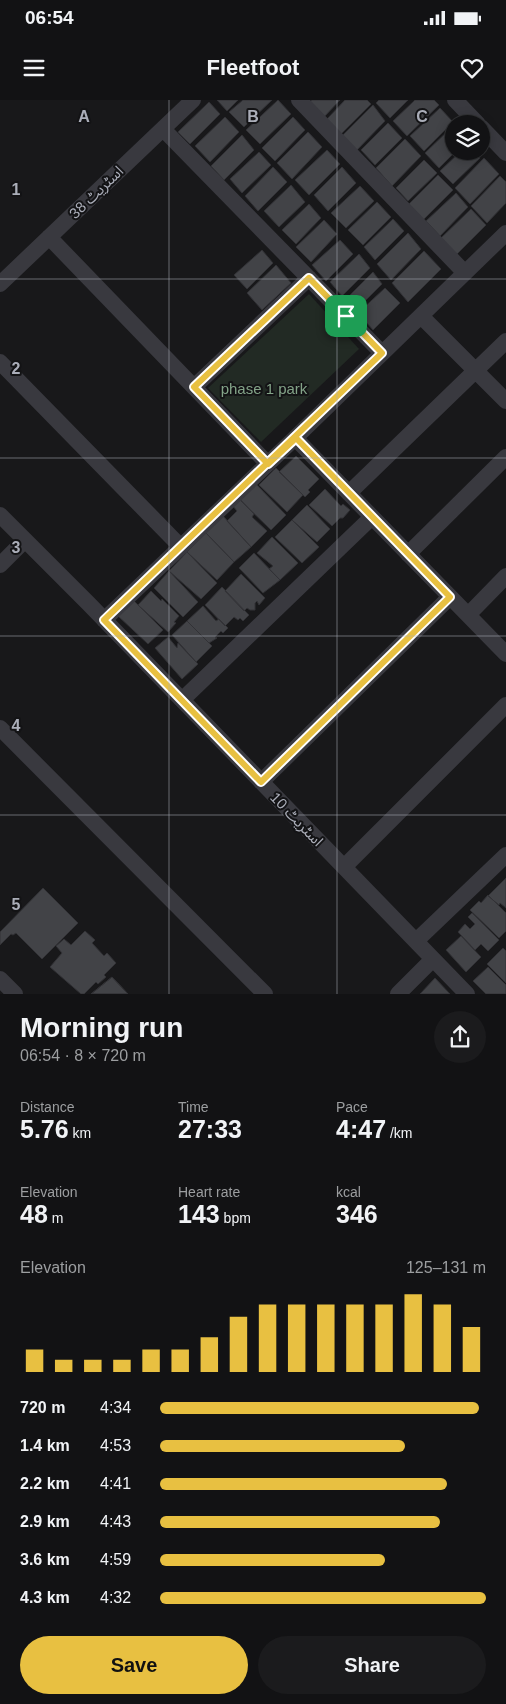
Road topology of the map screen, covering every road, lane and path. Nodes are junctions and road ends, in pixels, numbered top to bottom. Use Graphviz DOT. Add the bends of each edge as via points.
graph roads {
  1 [pos="193,100"];
  2 [pos="300,100"];
  3 [pos="456,100"];
  4 [pos="470,115"];
  5 [pos="163,128"];
  6 [pos="490,136"];
  7 [pos="506,153"];
  8 [pos="506,233"];
  9 [pos="49,238"];
  10 [pos="465,273"];
  11 [pos="309,278"];
  12 [pos="0,284"];
  13 [pos="421,316"];
  14 [pos="506,341"];
  15 [pos="382,353"];
  16 [pos="0,362"];
  17 [pos="476,371"];
  18 [pos="194,387"];
  19 [pos="506,401"];
  20 [pos="296,438"];
  21 [pos="506,457"];
  22 [pos="268,464"];
  23 [pos="349,493"];
  24 [pos="0,515"];
  25 [pos="372,517"];
  26 [pos="25,540"];
  27 [pos="181,547"];
  28 [pos="408,554"];
  29 [pos="0,565"];
  30 [pos="506,576"];
  31 [pos="450,597"];
  32 [pos="468,615"];
  33 [pos="104,620"];
  34 [pos="506,654"];
  35 [pos="182,700"];
  36 [pos="506,705"];
  37 [pos="0,728"];
  38 [pos="261,782"];
  39 [pos="506,855"];
  40 [pos="344,867"];
  41 [pos="416,941"];
  42 [pos="433,959"];
  43 [pos="0,979"];
  44 [pos="15,994"];
  45 [pos="265,994"];
  46 [pos="398,994"];
  47 [pos="467,994"];
  1 -- 5 [label="street, اسٹریٹ 38"];
  2 -- 10 [label="street"];
  3 -- 4 [label="street"];
  5 -- 9 [label="street, اسٹریٹ 38"];
  5 -- 11 [label="street"];
  6 -- 7 [label="street"];
  8 -- 10 [label="street"];
  9 -- 12 [label="street, اسٹریٹ 38"];
  9 -- 18 [label="street"];
  10 -- 13 [label="street"];
  11 -- 15 [label="street"];
  11 -- 18 [label="street"];
  13 -- 15 [label="street"];
  13 -- 17 [label="street"];
  14 -- 17 [label="street"];
  15 -- 20 [label="street"];
  16 -- 27 [label="street"];
  17 -- 19 [label="street"];
  17 -- 23 [label="street"];
  18 -- 22 [label="street"];
  20 -- 22 [label="street"];
  20 -- 23 [label="street"];
  21 -- 28 [label="street"];
  22 -- 27 [label="street"];
  23 -- 25 [label="street"];
  24 -- 26 [label="street, اسٹریٹ 10"];
  25 -- 28 [label="street"];
  25 -- 35 [label="street"];
  26 -- 29 [label="street"];
  26 -- 33 [label="street, اسٹریٹ 10"];
  27 -- 33 [label="street"];
  28 -- 31 [label="street"];
  30 -- 32 [label="street"];
  31 -- 32 [label="street"];
  31 -- 38 [label="street"];
  32 -- 34 [label="street"];
  33 -- 35 [label="street, اسٹریٹ 10"];
  35 -- 38 [label="street, اسٹریٹ 10"];
  36 -- 40 [label="street"];
  37 -- 45 [label="street"];
  38 -- 40 [label="street, اسٹریٹ 10"];
  39 -- 41 [label="street"];
  40 -- 41 [label="street, اسٹریٹ 10"];
  41 -- 42 [label="street, اسٹریٹ 10"];
  42 -- 46 [label="street"];
  42 -- 47 [label="street, اسٹریٹ 10"];
  43 -- 44 [label="street"];
}
